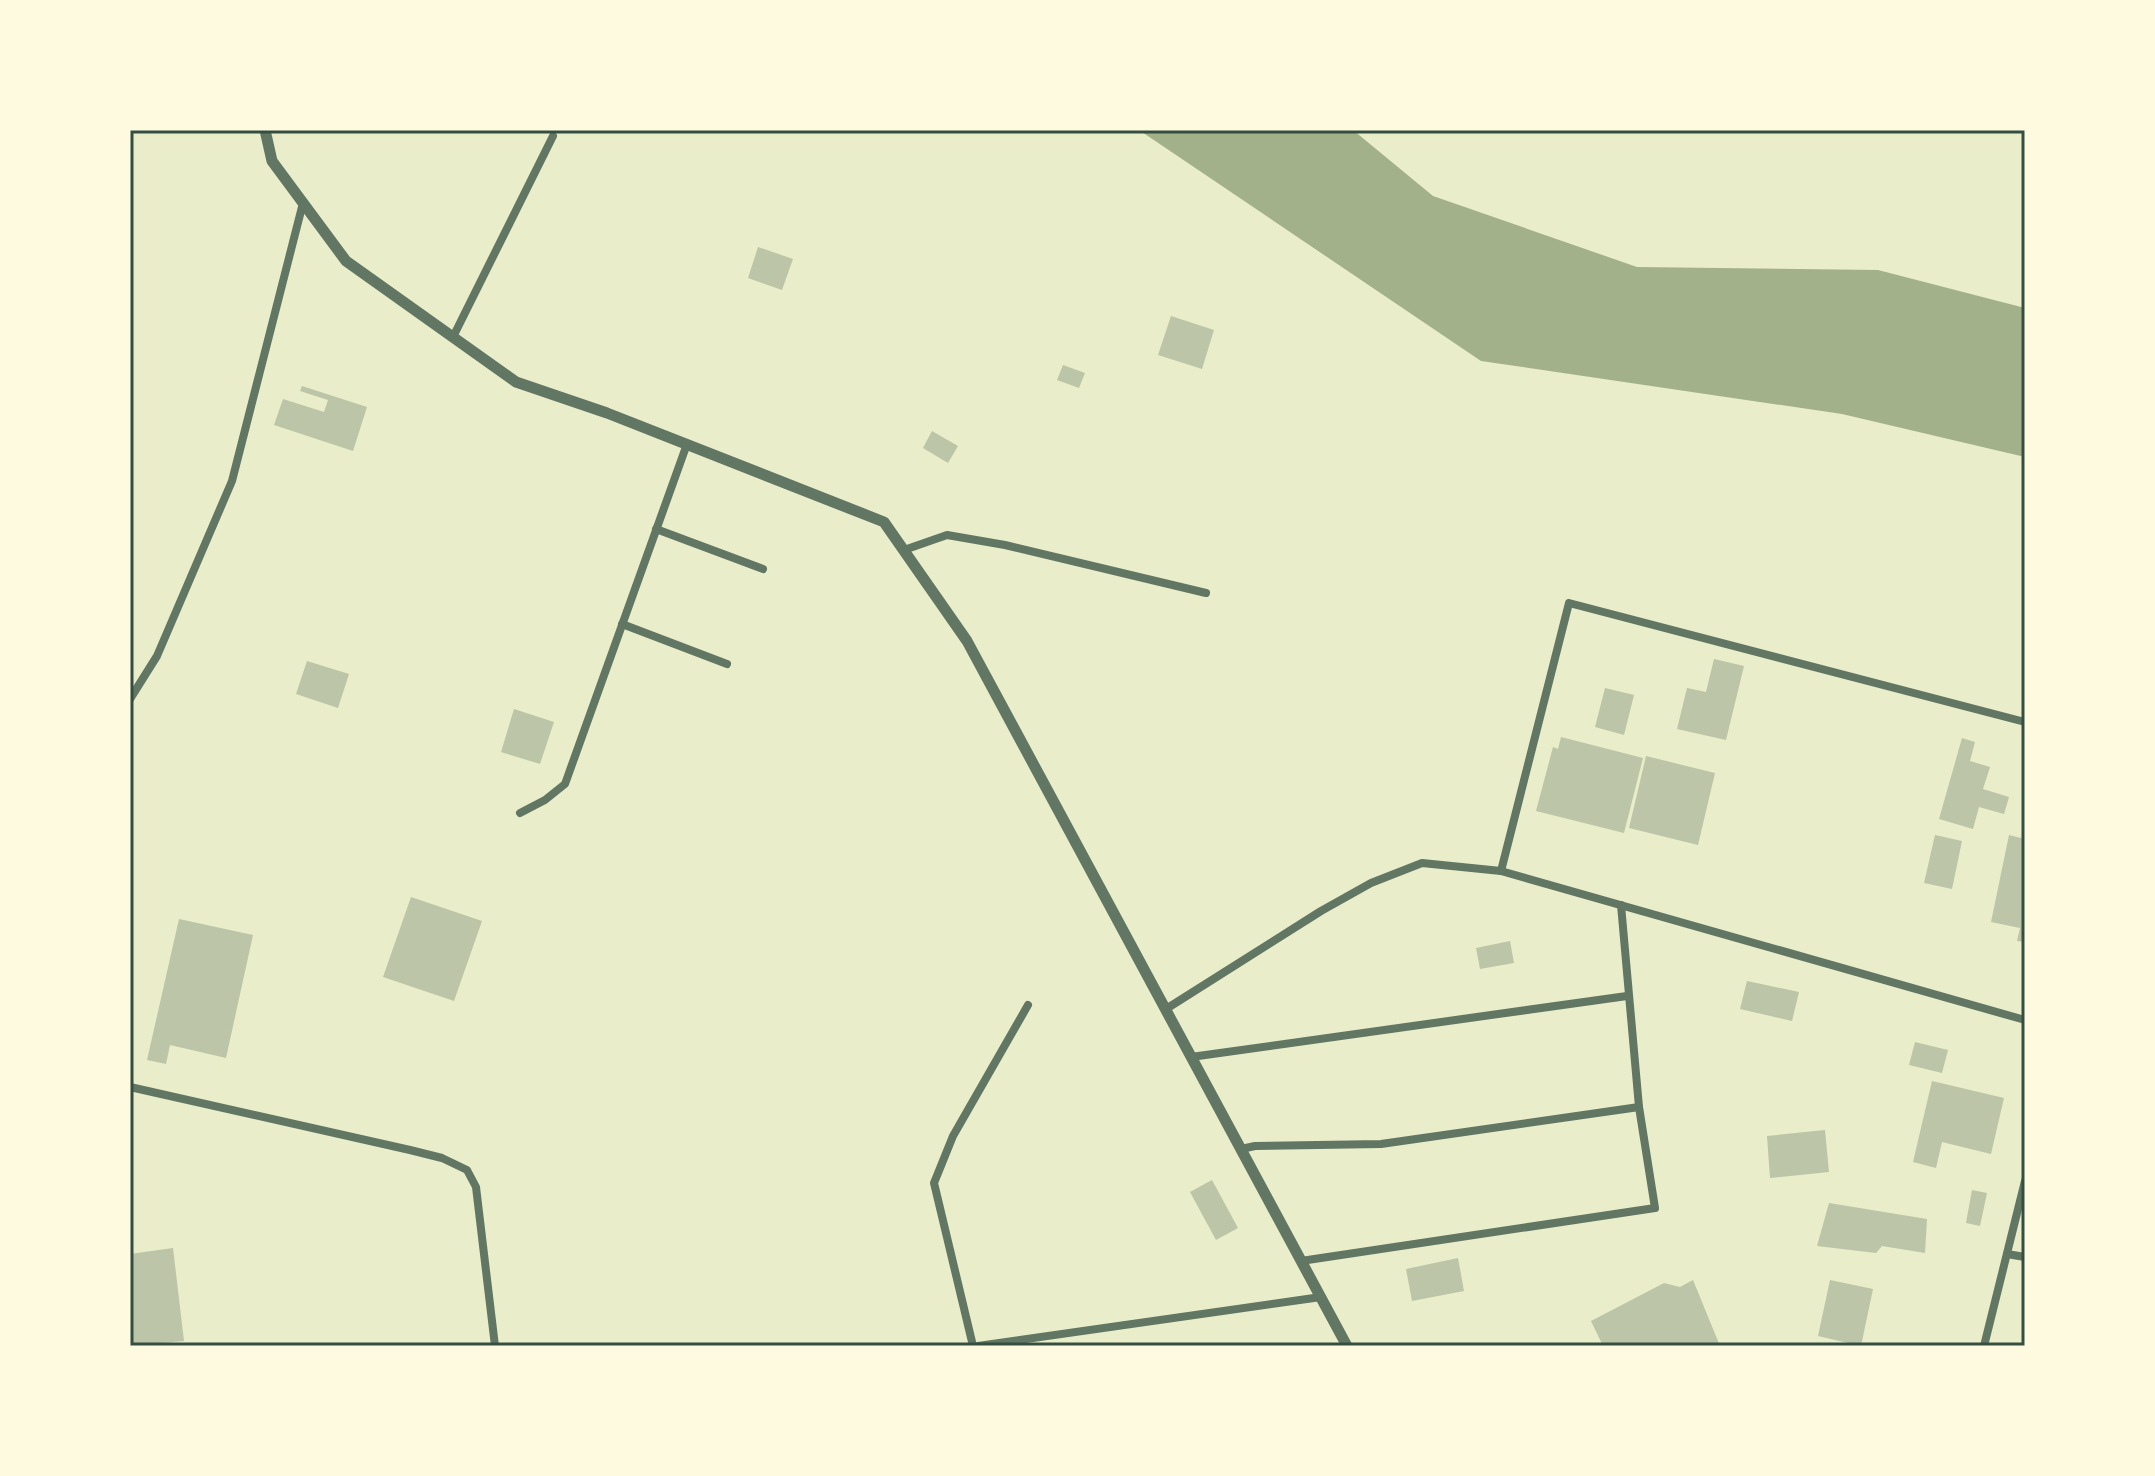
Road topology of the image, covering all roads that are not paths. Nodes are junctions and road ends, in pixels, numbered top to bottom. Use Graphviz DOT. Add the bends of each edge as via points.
graph roads {
  1 [pos="265,130"];
  2 [pos="553,136"];
  3 [pos="303,203"];
  4 [pos="453,337"];
  5 [pos="687,444"];
  6 [pos="656,529"];
  7 [pos="904,550"];
  8 [pos="763,569"];
  9 [pos="1206,593"];
  10 [pos="622,624"];
  11 [pos="727,664"];
  12 [pos="130,699"];
  13 [pos="2025,722"];
  14 [pos="520,813"];
  15 [pos="1501,871"];
  16 [pos="1621,905"];
  17 [pos="1627,996"];
  18 [pos="1028,1005"];
  19 [pos="1166,1009"];
  20 [pos="2025,1020"];
  21 [pos="1191,1057"];
  22 [pos="130,1087"];
  23 [pos="1639,1107"];
  24 [pos="1241,1149"];
  25 [pos="2025,1181"];
  26 [pos="2007,1254"];
  27 [pos="2025,1257"];
  28 [pos="1301,1261"];
  29 [pos="1321,1297"];
  30 [pos="495,1346"];
  31 [pos="975,1346"];
  32 [pos="1347,1346"];
  33 [pos="1984,1346"];
  1 -- 3 [label="street" via="272,161"];
  2 -- 4 [label="street"];
  3 -- 4 [label="street" via="346,261"];
  3 -- 12 [label="street" via="232,481 157,656"];
  4 -- 5 [label="street" via="516,382"];
  5 -- 6 [label="street"];
  5 -- 7 [label="street" via="884,522"];
  6 -- 8 [label="street"];
  6 -- 10 [label="street"];
  7 -- 9 [label="street" via="947,535"];
  7 -- 19 [label="street" via="967,641"];
  10 -- 11 [label="street"];
  10 -- 14 [label="street" via="565,784"];
  13 -- 15 [label="street" via="1569,603"];
  15 -- 16 [label="street"];
  15 -- 19 [label="street" via="1422,863 1371,883"];
  16 -- 17 [label="street"];
  16 -- 20 [label="street"];
  17 -- 21 [label="street"];
  17 -- 23 [label="street"];
  18 -- 31 [label="street" via="953,1136 934,1183"];
  19 -- 21 [label="street"];
  21 -- 24 [label="street"];
  22 -- 30 [label="street" via="410,1150 467,1170 476,1187"];
  23 -- 24 [label="street" via="1381,1144"];
  23 -- 28 [label="street" via="1655,1208"];
  24 -- 28 [label="street"];
  25 -- 26 [label="street"];
  26 -- 27 [label="street"];
  26 -- 33 [label="street"];
  28 -- 29 [label="street"];
  29 -- 31 [label="street"];
  29 -- 32 [label="street"];
}
